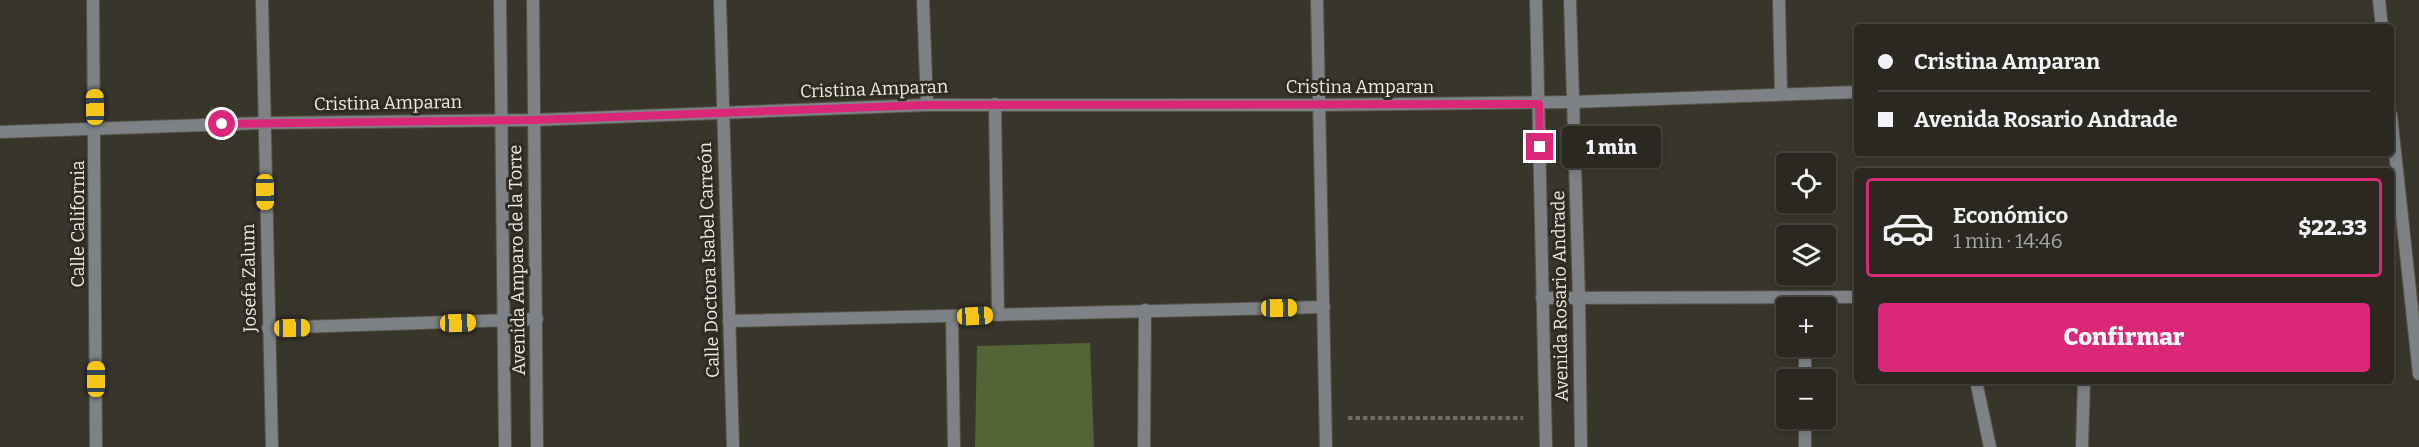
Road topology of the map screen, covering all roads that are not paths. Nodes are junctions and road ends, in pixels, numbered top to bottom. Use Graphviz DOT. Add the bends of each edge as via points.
graph roads {
  1 [pos="93,0"];
  2 [pos="262,0"];
  3 [pos="500,0"];
  4 [pos="533,0"];
  5 [pos="720,0"];
  6 [pos="923,0"];
  7 [pos="1317,0"];
  8 [pos="1536,0"];
  9 [pos="1570,0"];
  10 [pos="1779,0"];
  11 [pos="2379,0"];
  12 [pos="2382,24"];
  13 [pos="1854,92"];
  14 [pos="1781,93"];
  15 [pos="1572,102"];
  16 [pos="995,104"];
  17 [pos="1539,104"];
  18 [pos="927,105"];
  19 [pos="1320,105"];
  20 [pos="723,112"];
  21 [pos="501,120"];
  22 [pos="534,120"];
  23 [pos="264,123"];
  24 [pos="95,128"];
  25 [pos="0,132"];
  26 [pos="2394,143"];
  27 [pos="1579,297"];
  28 [pos="1854,297"];
  29 [pos="1542,298"];
  30 [pos="1836,299"];
  31 [pos="1776,301"];
  32 [pos="1323,307"];
  33 [pos="1145,310"];
  34 [pos="998,315"];
  35 [pos="952,318"];
  36 [pos="537,319"];
  37 [pos="505,321"];
  38 [pos="729,321"];
  39 [pos="268,328"];
  40 [pos="2419,374"];
  41 [pos="1977,384"];
  42 [pos="2084,384"];
  43 [pos="1805,429"];
  44 [pos="96,447"];
  45 [pos="273,447"];
  46 [pos="506,447"];
  47 [pos="537,447"];
  48 [pos="733,447"];
  49 [pos="954,447"];
  50 [pos="1144,447"];
  51 [pos="1326,447"];
  52 [pos="1546,447"];
  53 [pos="1581,447"];
  54 [pos="1804,447"];
  55 [pos="1990,447"];
  56 [pos="2082,447"];
  1 -- 24 [label="street, Calle California"];
  2 -- 23 [label="street, Josefa Zalum"];
  3 -- 21 [label="street, Avenida Amparo de la Torre"];
  4 -- 22 [label="street, Avenida Amparo de la Torre"];
  5 -- 20 [label="street, Calle Doctora Isabel Carreón"];
  6 -- 18 [label="street"];
  7 -- 19 [label="street"];
  8 -- 17 [label="street, Avenida Rosario Andrade"];
  9 -- 15 [label="street, Avenida Rosario Andrade"];
  10 -- 14 [label="street"];
  11 -- 12 [label="street"];
  13 -- 14 [label="street, Cristina Amparan"];
  14 -- 15 [label="street, Cristina Amparan"];
  15 -- 17 [label="street, Cristina Amparan"];
  15 -- 27 [label="street, Avenida Rosario Andrade"];
  16 -- 18 [label="street, Cristina Amparan"];
  16 -- 19 [label="street, Cristina Amparan"];
  16 -- 34 [label="street"];
  17 -- 19 [label="street, Cristina Amparan"];
  17 -- 29 [label="street, Avenida Rosario Andrade"];
  18 -- 20 [label="street, Cristina Amparan"];
  19 -- 32 [label="street"];
  20 -- 22 [label="street, Cristina Amparan"];
  20 -- 38 [label="street, Calle Doctora Isabel Carreón"];
  21 -- 22 [label="street, Cristina Amparan"];
  21 -- 23 [label="street, Cristina Amparan"];
  21 -- 37 [label="street, Avenida Amparo de la Torre"];
  22 -- 36 [label="street, Avenida Amparo de la Torre"];
  23 -- 24 [label="street, Cristina Amparan"];
  23 -- 39 [label="street, Josefa Zalum"];
  24 -- 25 [label="street, Cristina Amparan"];
  24 -- 44 [label="street, Calle California"];
  26 -- 40 [label="street"];
  27 -- 29 [label="street"];
  27 -- 31 [label="street"];
  27 -- 53 [label="street, Avenida Rosario Andrade"];
  28 -- 30 [label="street"];
  29 -- 52 [label="street, Avenida Rosario Andrade"];
  32 -- 33 [label="street"];
  32 -- 51 [label="street"];
  33 -- 34 [label="street"];
  33 -- 50 [label="street"];
  34 -- 35 [label="street"];
  35 -- 38 [label="street"];
  35 -- 49 [label="street"];
  36 -- 37 [label="street"];
  36 -- 47 [label="street, Avenida Amparo de la Torre"];
  37 -- 39 [label="street"];
  37 -- 46 [label="street, Avenida Amparo de la Torre"];
  38 -- 48 [label="street, Calle Doctora Isabel Carreón"];
  39 -- 45 [label="street, Josefa Zalum"];
  41 -- 55 [label="street"];
  42 -- 56 [label="street"];
  43 -- 54 [label="street"];
}
